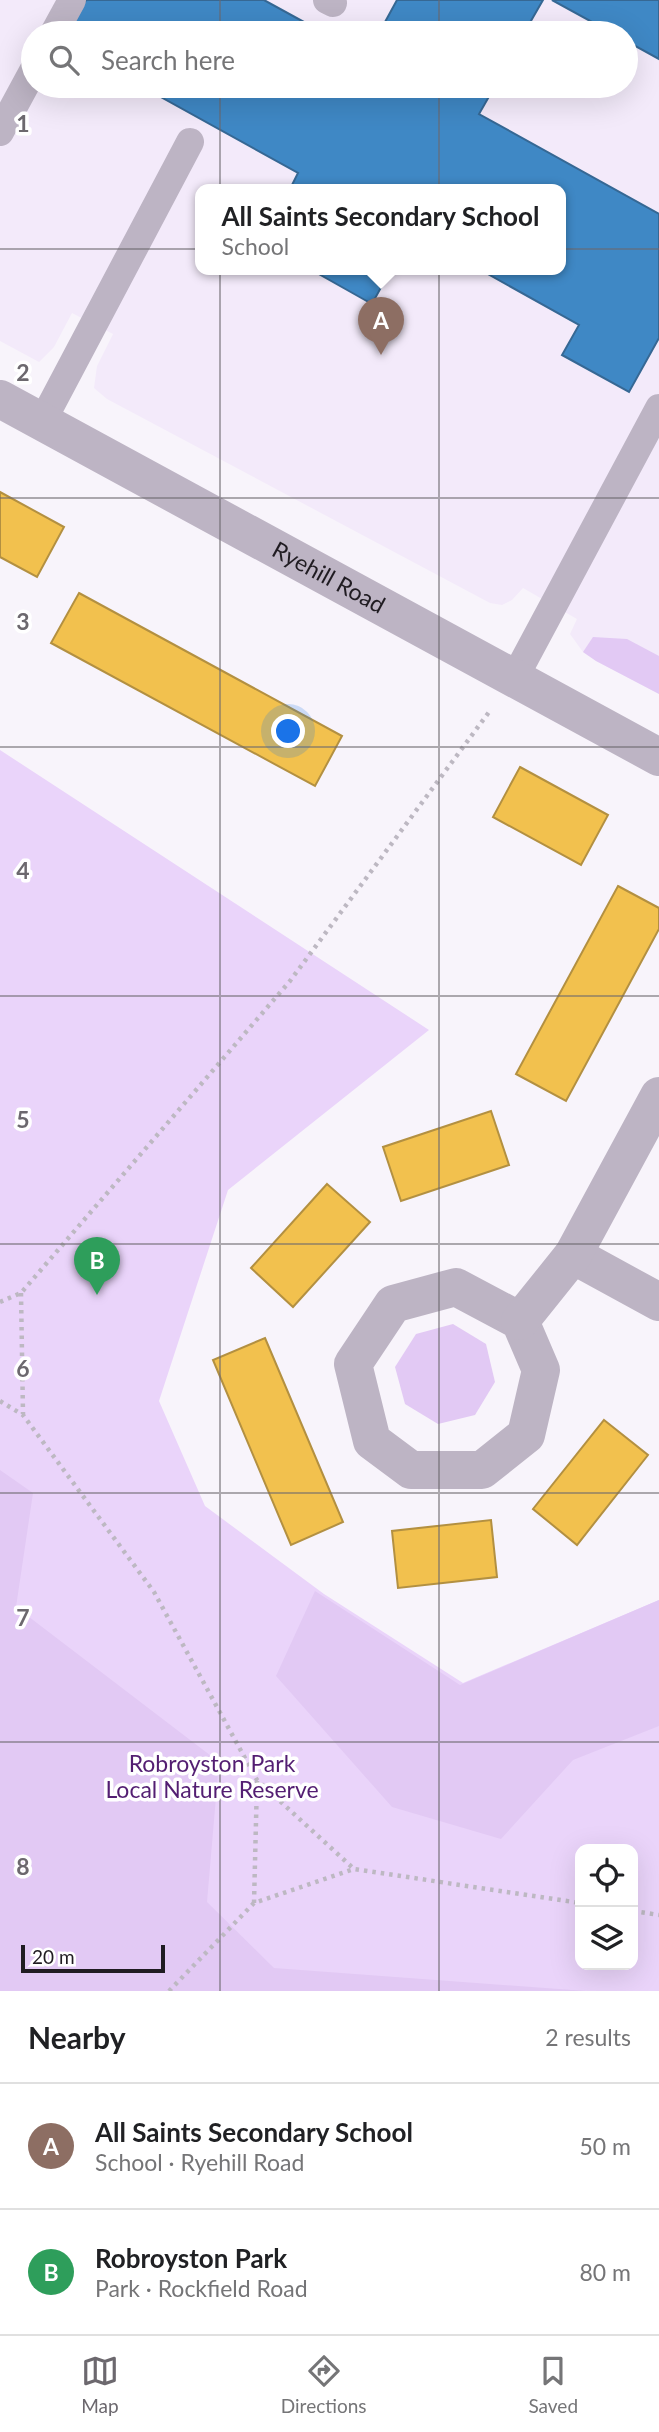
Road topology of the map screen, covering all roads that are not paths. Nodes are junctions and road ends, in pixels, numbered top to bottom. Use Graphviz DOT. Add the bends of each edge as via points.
graph roads {
  1 [pos="72,0"];
  2 [pos="61,21"];
  3 [pos="21,93"];
  4 [pos="0,132"];
  5 [pos="190,142"];
  6 [pos="0,399"];
  7 [pos="659,408"];
  8 [pos="42,422"];
  9 [pos="514,678"];
  10 [pos="659,757"];
  11 [pos="659,1096"];
  12 [pos="573,1255"];
  13 [pos="659,1302"];
  14 [pos="520,1321"];
  1 -- 2 [label="lane"];
  3 -- 4 [label="lane"];
  5 -- 8 [label="lane"];
  6 -- 8 [label="street, Ryehill Road"];
  7 -- 9 [label="lane"];
  8 -- 9 [label="street, Ryehill Road"];
  9 -- 10 [label="street, Ryehill Road"];
  11 -- 12 [label="street"];
  12 -- 13 [label="street"];
  12 -- 14 [label="street"];
  14 -- 14 [label="street" via="541,1370 526,1435 482,1470 411,1470 372,1441 353,1364 393,1304 456,1287"];
}
